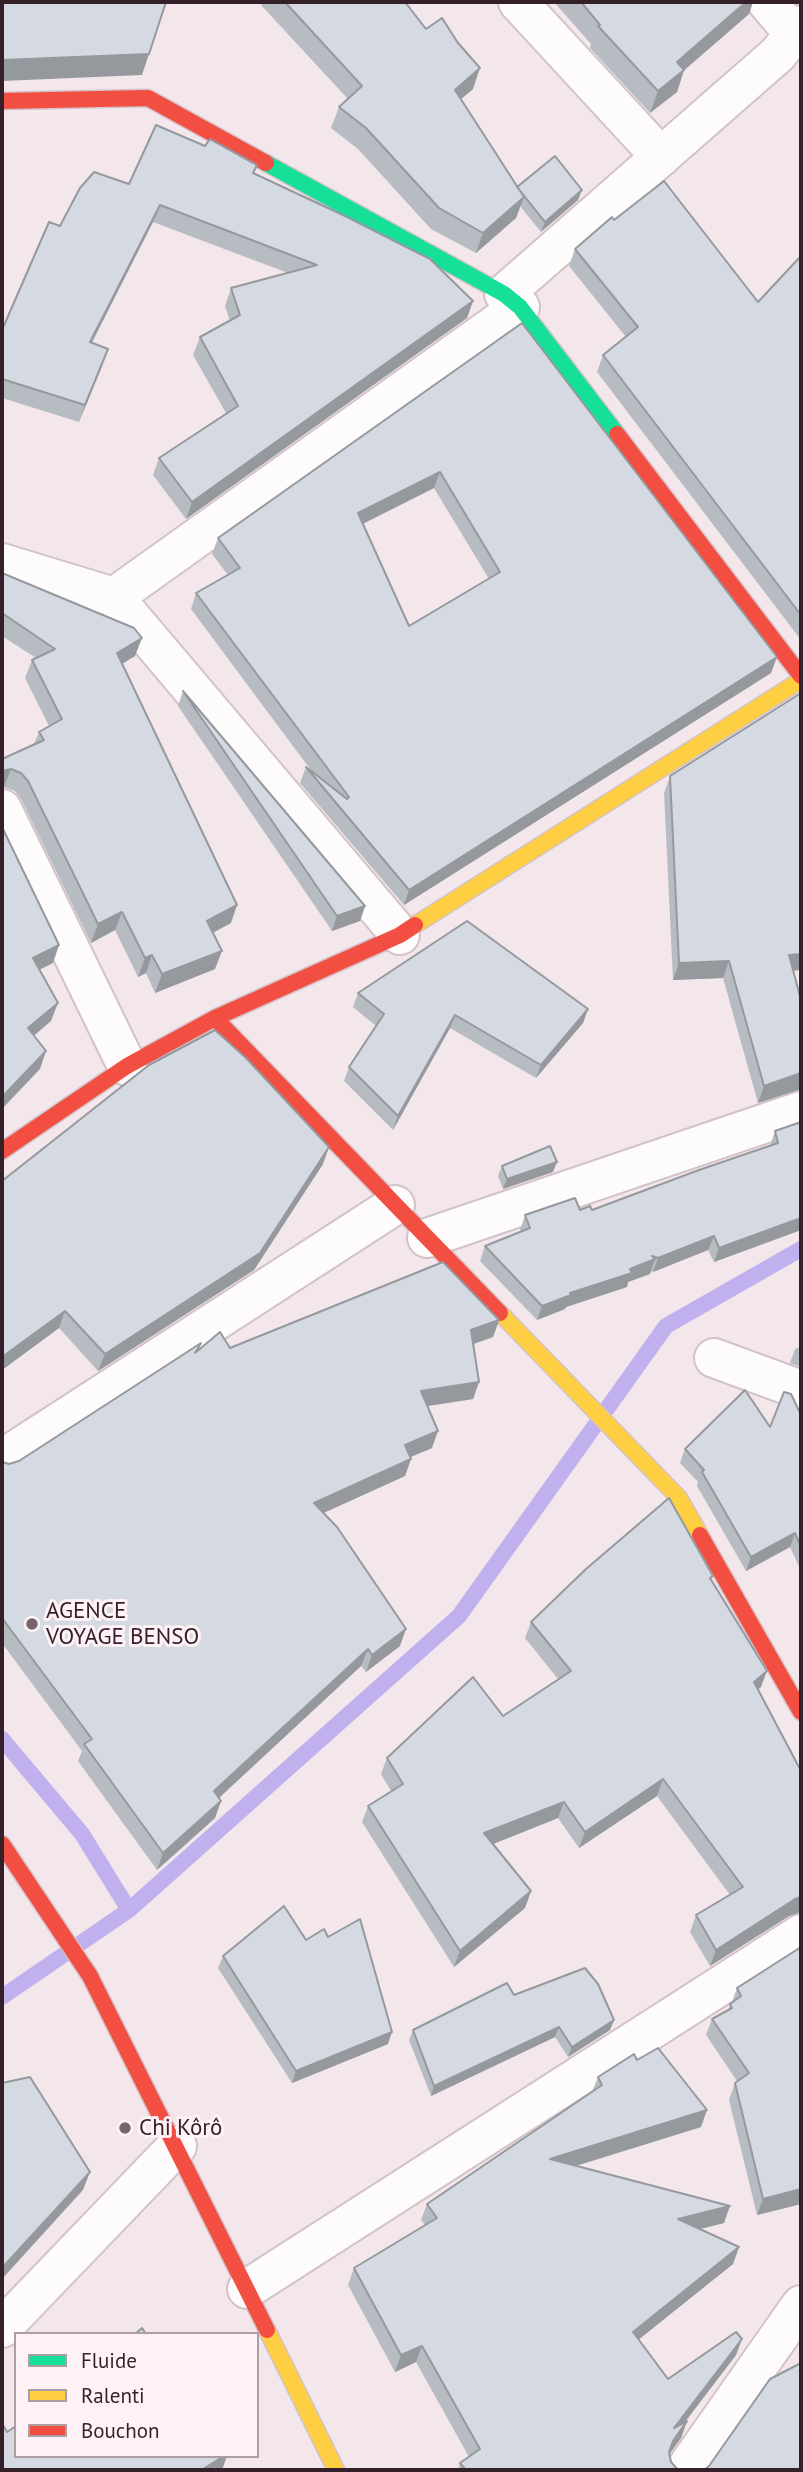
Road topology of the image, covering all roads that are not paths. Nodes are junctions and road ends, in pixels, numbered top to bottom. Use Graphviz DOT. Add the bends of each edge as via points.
graph roads {
  1 [pos="518,2"];
  2 [pos="767,2"];
  3 [pos="794,47"];
  4 [pos="2,101"];
  5 [pos="661,157"];
  6 [pos="512,301"];
  7 [pos="2,562"];
  8 [pos="114,597"];
  9 [pos="801,678"];
  10 [pos="2,808"];
  11 [pos="401,935"];
  12 [pos="215,1018"];
  13 [pos="127,1066"];
  14 [pos="801,1111"];
  15 [pos="2,1151"];
  16 [pos="395,1205"];
  17 [pos="427,1238"];
  18 [pos="714,1358"];
  19 [pos="801,1390"];
  20 [pos="2,1459"];
  21 [pos="801,1712"];
  22 [pos="2,1844"];
  23 [pos="801,1934"];
  24 [pos="177,2146"];
  25 [pos="247,2289"];
  26 [pos="801,2305"];
  27 [pos="2,2328"];
  28 [pos="336,2470"];
  29 [pos="685,2470"];
  1 -- 5 [label="street"];
  2 -- 3 [label="street"];
  3 -- 5 [label="street"];
  4 -- 6 [label="street" via="148,98"];
  5 -- 6 [label="street"];
  6 -- 8 [label="street"];
  6 -- 9 [label="street"];
  7 -- 8 [label="street"];
  8 -- 11 [label="street"];
  9 -- 11 [label="street"];
  10 -- 13 [label="street"];
  11 -- 12 [label="street"];
  12 -- 13 [label="street"];
  12 -- 16 [label="street"];
  13 -- 15 [label="street"];
  14 -- 17 [label="street"];
  16 -- 17 [label="street"];
  16 -- 20 [label="street"];
  17 -- 21 [label="street" via="679,1498"];
  18 -- 19 [label="street"];
  22 -- 24 [label="street" via="90,1976"];
  23 -- 25 [label="street"];
  24 -- 25 [label="street"];
  24 -- 27 [label="street"];
  25 -- 28 [label="street"];
  26 -- 29 [label="street"];
}
